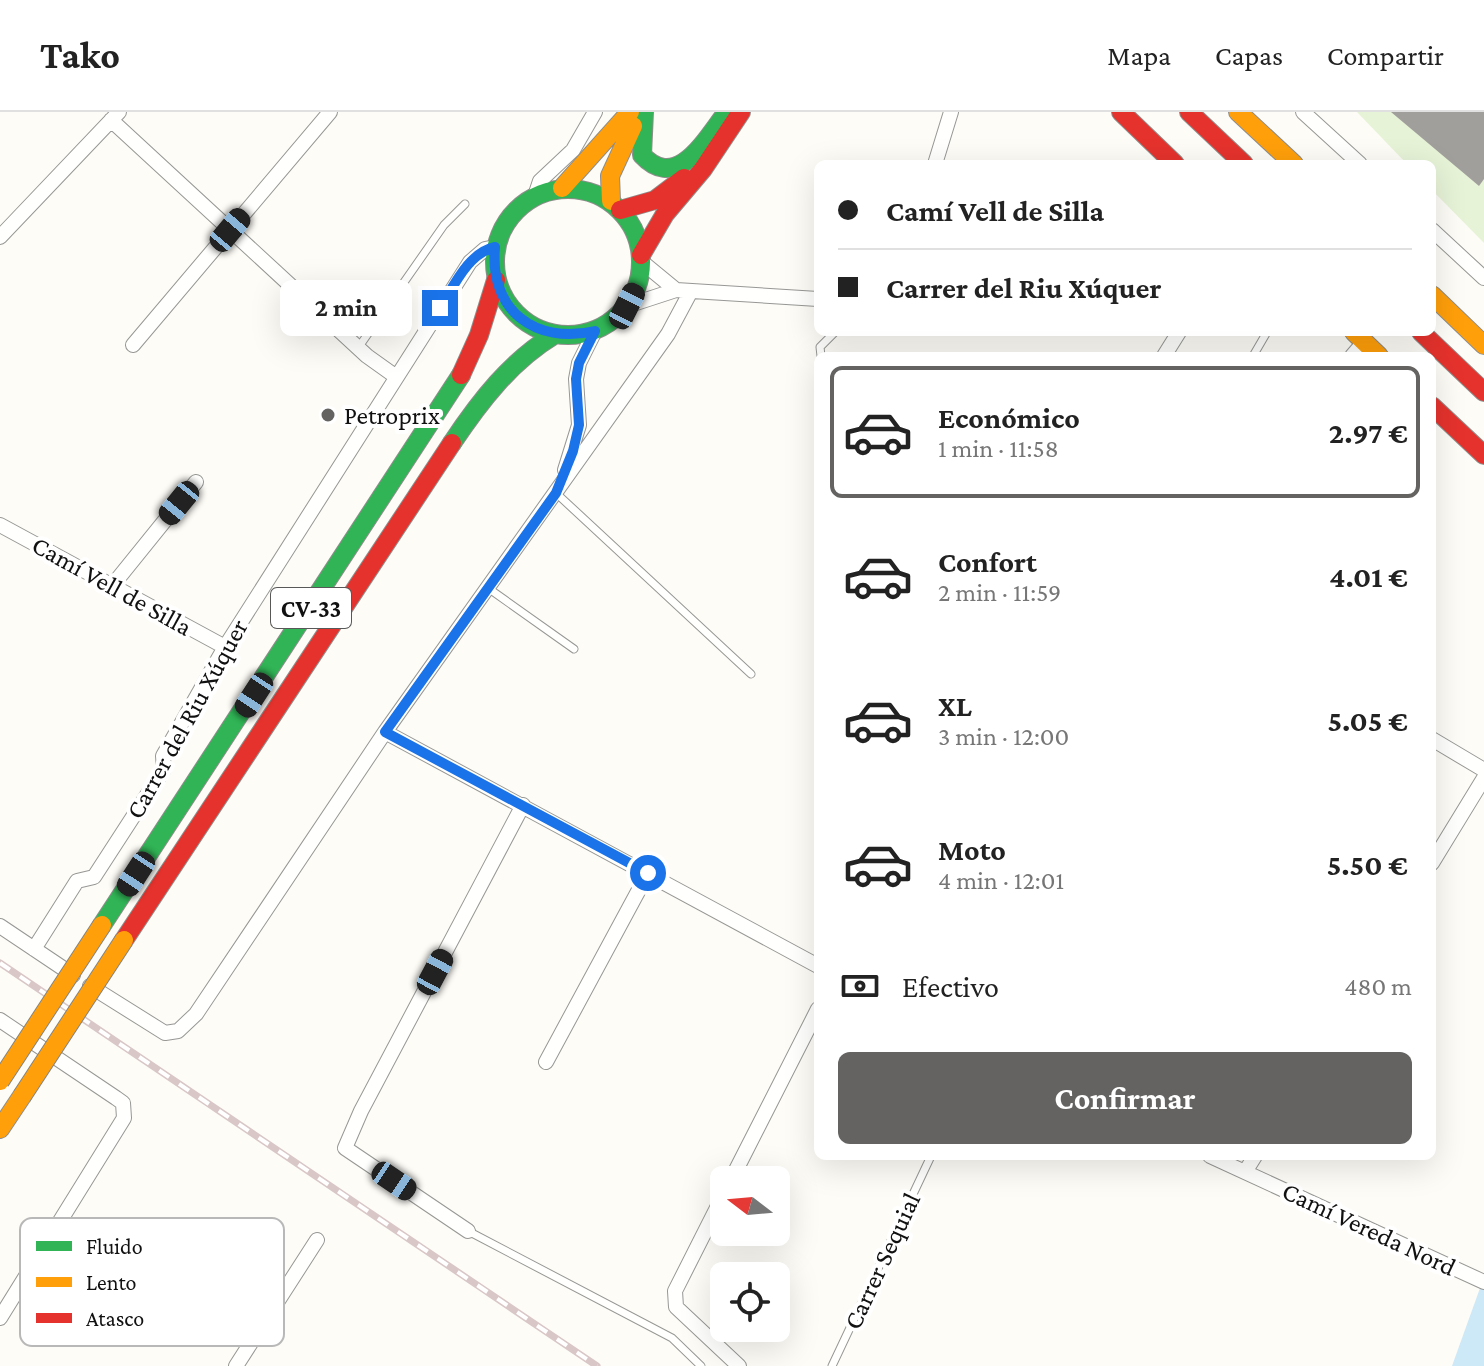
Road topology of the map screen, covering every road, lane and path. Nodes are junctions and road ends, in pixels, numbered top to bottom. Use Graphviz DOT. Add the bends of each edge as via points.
graph roads {
  1 [pos="330,112"];
  2 [pos="595,112"];
  3 [pos="630,112"];
  4 [pos="643,112"];
  5 [pos="727,112"];
  6 [pos="741,112"];
  7 [pos="951,112"];
  8 [pos="1121,112"];
  9 [pos="1189,112"];
  10 [pos="1238,112"];
  11 [pos="1303,112"];
  12 [pos="115,116"];
  13 [pos="936,160"];
  14 [pos="1171,160"];
  15 [pos="1240,160"];
  16 [pos="1290,160"];
  17 [pos="1356,160"];
  18 [pos="562,188"];
  19 [pos="535,196"];
  20 [pos="465,204"];
  21 [pos="615,206"];
  22 [pos="230,230"];
  23 [pos="1436,234"];
  24 [pos="0,237"];
  25 [pos="495,247"];
  26 [pos="641,259"];
  27 [pos="1484,278"];
  28 [pos="496,280"];
  29 [pos="684,290"];
  30 [pos="814,299"];
  31 [pos="1436,299"];
  32 [pos="627,306"];
  33 [pos="595,331"];
  34 [pos="554,335"];
  35 [pos="831,336"];
  36 [pos="1425,336"];
  37 [pos="133,345"];
  38 [pos="1484,345"];
  39 [pos="358,348"];
  40 [pos="821,352"];
  41 [pos="395,376"];
  42 [pos="1484,392"];
  43 [pos="1436,410"];
  44 [pos="1484,455"];
  45 [pos="196,482"];
  46 [pos="556,493"];
  47 [pos="0,525"];
  48 [pos="112,586"];
  49 [pos="488,588"];
  50 [pos="225,647"];
  51 [pos="574,649"];
  52 [pos="751,674"];
  53 [pos="385,732"];
  54 [pos="1436,741"];
  55 [pos="1484,770"];
  56 [pos="1484,778"];
  57 [pos="523,805"];
  58 [pos="1436,856"];
  59 [pos="648,873"];
  60 [pos="0,926"];
  61 [pos="34,949"];
  62 [pos="814,964"];
  63 [pos="814,1017"];
  64 [pos="0,1020"];
  65 [pos="546,1062"];
  66 [pos="0,1082"];
  67 [pos="0,1129"];
  68 [pos="929,1160"];
  69 [pos="1219,1160"];
  70 [pos="1252,1160"];
  71 [pos="738,1166"];
  72 [pos="1245,1172"];
  73 [pos="62,1218"];
  74 [pos="710,1222"];
  75 [pos="468,1231"];
  76 [pos="317,1240"];
  77 [pos="1483,1281"];
  78 [pos="20,1286"];
  79 [pos="284,1291"];
  80 [pos="0,1318"];
  81 [pos="249,1346"];
  82 [pos="236,1366"];
  83 [pos="701,1366"];
  84 [pos="739,1366"];
  85 [pos="832,1366"];
  1 -- 22 [label="street"];
  2 -- 19 [label="street" via="573,150 540,181"];
  3 -- 18 [label="main road"];
  4 -- 5 [label="main road" via="642,155 653,167 670,170 687,161"];
  4 -- 21 [label="main road" via="610,176"];
  5 -- 21 [label="main road" via="682,180 654,201 631,209"];
  6 -- 26 [label="main road" via="665,214"];
  7 -- 13 [label="street"];
  8 -- 14 [label="main road"];
  9 -- 15 [label="main road"];
  10 -- 16 [label="main road"];
  11 -- 17 [label="street"];
  12 -- 22 [label="street"];
  12 -- 24 [label="street"];
  18 -- 19 [label="main road"];
  18 -- 21 [label="main road" via="588,191"];
  19 -- 25 [label="main road" via="517,208"];
  20 -- 39 [label="lane" via="444,225"];
  21 -- 26 [label="main road" via="635,231"];
  22 -- 37 [label="street"];
  22 -- 39 [label="street"];
  23 -- 27 [label="street"];
  25 -- 28 [label="main road, CV-33"];
  25 -- 41 [label="street, Carrer del Riu Xúquer" via="470,262"];
  26 -- 29 [label="street"];
  26 -- 32 [label="main road" via="638,285"];
  28 -- 34 [label="main road, CV-33" via="517,316"];
  28 -- 66 [label="main road, CV-33, bridge" via="471,358 455,387"];
  29 -- 30 [label="street"];
  29 -- 32 [label="street"];
  29 -- 46 [label="street" via="668,334"];
  31 -- 38 [label="main road"];
  32 -- 33 [label="main road"];
  33 -- 34 [label="main road"];
  33 -- 46 [label="street" via="579,363 579,425"];
  34 -- 67 [label="main road, CV-33, bridge" via="512,367 469,417"];
  35 -- 40 [label="lane"];
  36 -- 42 [label="main road"];
  39 -- 41 [label="street"];
  41 -- 50 [label="street, Carrer del Riu Xúquer"];
  43 -- 44 [label="main road"];
  45 -- 48 [label="street"];
  46 -- 49 [label="street"];
  46 -- 52 [label="lane"];
  47 -- 48 [label="street, Camí Vell de Silla"];
  48 -- 50 [label="street, Camí Vell de Silla"];
  49 -- 51 [label="lane"];
  49 -- 53 [label="street"];
  50 -- 61 [label="street, Carrer del Riu Xúquer" via="163,756 164,769 94,877 77,881"];
  53 -- 57 [label="street"];
  53 -- 61 [label="street" via="196,1014 178,1031 155,1029"];
  54 -- 55 [label="street"];
  56 -- 58 [label="street"];
  57 -- 59 [label="street"];
  57 -- 75 [label="street" via="345,1148"];
  59 -- 62 [label="street"];
  59 -- 65 [label="street"];
  60 -- 61 [label="street"];
  63 -- 71 [label="street"];
  64 -- 73 [label="street" via="123,1103 124,1118"];
  68 -- 85 [label="lane, Carrer Sequial"];
  69 -- 72 [label="street, Camí Vereda Nord"];
  70 -- 72 [label="street"];
  72 -- 77 [label="street, Camí Vereda Nord"];
  74 -- 84 [label="street" via="675,1291 676,1307"];
  75 -- 83 [label="lane" via="672,1338"];
  76 -- 79 [label="street"];
  78 -- 80 [label="street"];
  81 -- 82 [label="street"];
}
